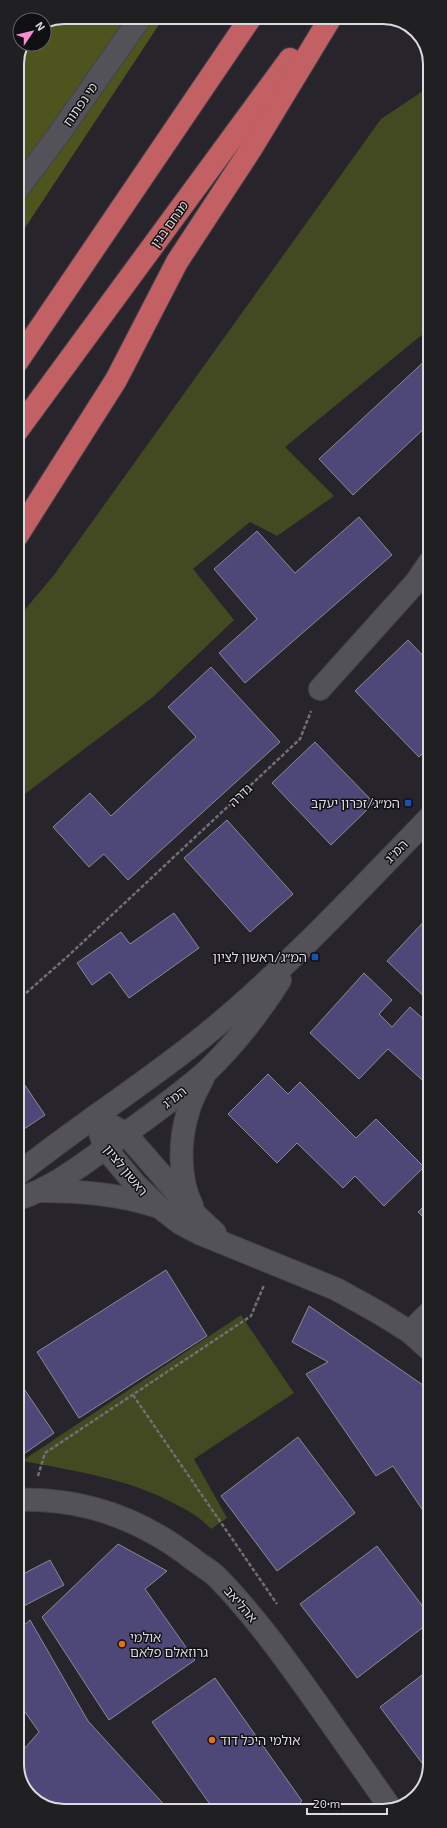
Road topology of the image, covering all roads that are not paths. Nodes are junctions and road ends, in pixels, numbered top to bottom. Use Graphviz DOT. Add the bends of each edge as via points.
graph roads {
  1 [pos="136,24"];
  2 [pos="246,24"];
  3 [pos="316,24"];
  4 [pos="327,24"];
  5 [pos="24,181"];
  6 [pos="24,352"];
  7 [pos="24,420"];
  8 [pos="24,525"];
  9 [pos="423,572"];
  10 [pos="320,690"];
  11 [pos="423,824"];
  12 [pos="296,955"];
  13 [pos="207,1070"];
  14 [pos="95,1117"];
  15 [pos="125,1134"];
  16 [pos="105,1148"];
  17 [pos="24,1170"];
  18 [pos="40,1191"];
  19 [pos="24,1197"];
  20 [pos="158,1206"];
  21 [pos="196,1216"];
  22 [pos="245,1252"];
  23 [pos="423,1319"];
  24 [pos="410,1332"];
  25 [pos="423,1344"];
  26 [pos="24,1500"];
  27 [pos="387,1803"];
  1 -- 5 [label="street, מי נפתוח"];
  2 -- 6 [label="highway"];
  3 -- 7 [label="highway, מנחם בגין"];
  4 -- 8 [label="highway" via="251,149 177,262 116,380"];
  9 -- 10 [label="street"];
  11 -- 12 [label="street, המ\"ג"];
  12 -- 13 [label="street, המ\"ג" via="250,1024"];
  12 -- 14 [label="street, המ\"ג" via="207,1033"];
  13 -- 15 [label="street, המ\"ג"];
  13 -- 21 [label="street" via="188,1109 184,1127 183,1172 186,1194"];
  14 -- 15 [label="street, ראשון לציון"];
  14 -- 16 [label="street, ראשון לציון"];
  14 -- 17 [label="street, המ\"ג"];
  15 -- 16 [label="street, המ\"ג"];
  15 -- 21 [label="street, ראשון לציון"];
  16 -- 18 [label="street, המ\"ג"];
  16 -- 20 [label="street, ראשון לציון" via="136,1186"];
  18 -- 19 [label="street, המ\"ג"];
  18 -- 20 [label="street" via="94,1192"];
  20 -- 22 [label="street, ראשון לציון" via="180,1223"];
  21 -- 22 [label="street, ראשון לציון" via="227,1242"];
  22 -- 24 [label="street, ראשון לציון" via="336,1289"];
  23 -- 24 [label="street"];
  24 -- 25 [label="street, ראשון לציון"];
  26 -- 27 [label="street, אהליאב" via="49,1500 123,1517 156,1533 217,1577 285,1658"];
}
